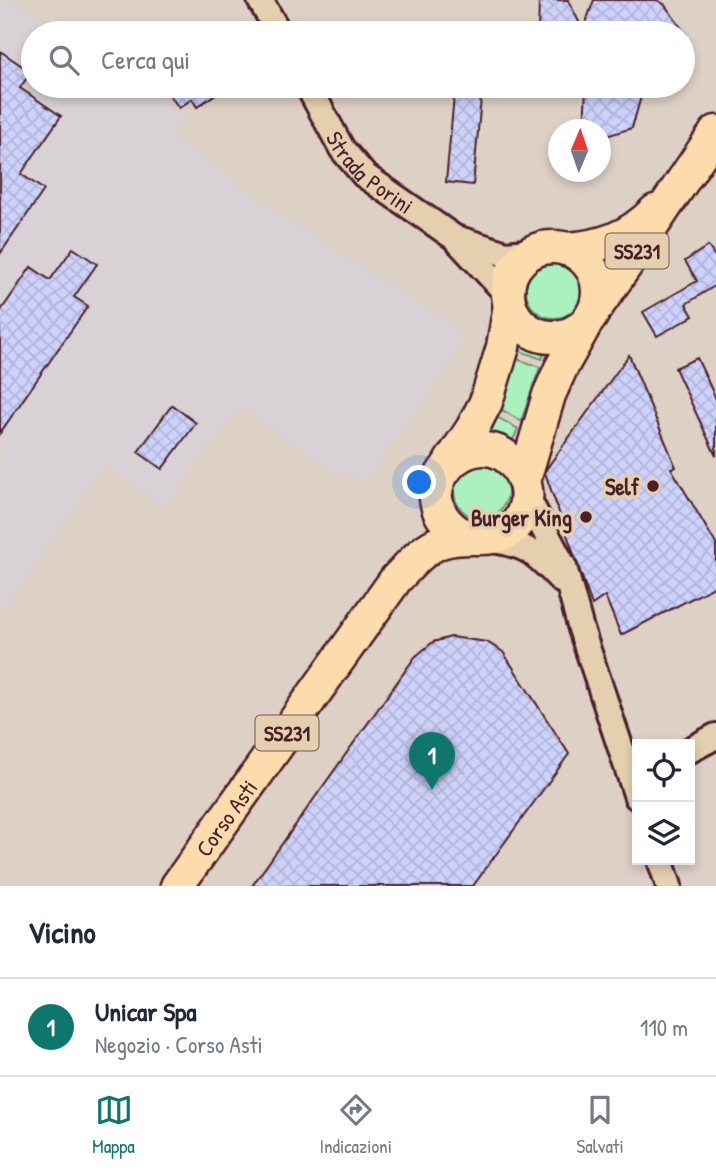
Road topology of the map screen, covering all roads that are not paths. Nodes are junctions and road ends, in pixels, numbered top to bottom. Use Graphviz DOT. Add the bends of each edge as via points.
graph roads {
  1 [pos="260,0"];
  2 [pos="272,21"];
  3 [pos="314,98"];
  4 [pos="716,132"];
  5 [pos="676,190"];
  6 [pos="455,238"];
  7 [pos="550,250"];
  8 [pos="509,300"];
  9 [pos="591,316"];
  10 [pos="450,462"];
  11 [pos="525,488"];
  12 [pos="436,490"];
  13 [pos="477,538"];
  14 [pos="396,579"];
  15 [pos="569,589"];
  16 [pos="716,736"];
  17 [pos="695,747"];
  18 [pos="632,777"];
  19 [pos="662,865"];
  20 [pos="177,886"];
  21 [pos="669,886"];
  1 -- 2 [label="street"];
  3 -- 6 [label="street, Strada Porini" via="342,149 364,175"];
  4 -- 5 [label="main road, SS231"];
  5 -- 7 [label="main road, SS231" via="626,234 591,248"];
  5 -- 9 [label="main road, SS231"];
  6 -- 7 [label="street, Strada Porini" via="506,254"];
  6 -- 8 [label="street, Strada Porini"];
  7 -- 8 [label="main road, SS231" via="523,259 510,282"];
  7 -- 9 [label="main road, SS231" via="579,255 590,265 599,294"];
  8 -- 9 [label="main road" via="525,327 550,337 576,332"];
  8 -- 10 [label="main road, SS231" via="503,347 486,402"];
  9 -- 11 [label="main road, SS231" via="549,395"];
  10 -- 11 [label="main road" via="477,450 492,451 517,467"];
  10 -- 12 [label="main road, SS231"];
  11 -- 13 [label="main road, SS231" via="524,509 509,530"];
  11 -- 15 [label="street, Corso Asti" via="564,567"];
  12 -- 13 [label="main road" via="444,520 454,531"];
  12 -- 14 [label="main road, Corso Asti / SS231"];
  13 -- 14 [label="main road, Corso Asti / SS231" via="442,541 422,552"];
  13 -- 15 [label="street, Corso Asti" via="513,543 532,552"];
  14 -- 20 [label="main road, Corso Asti / SS231"];
  15 -- 18 [label="street, Corso Asti"];
  16 -- 17 [label="street"];
  19 -- 21 [label="street"];
}
